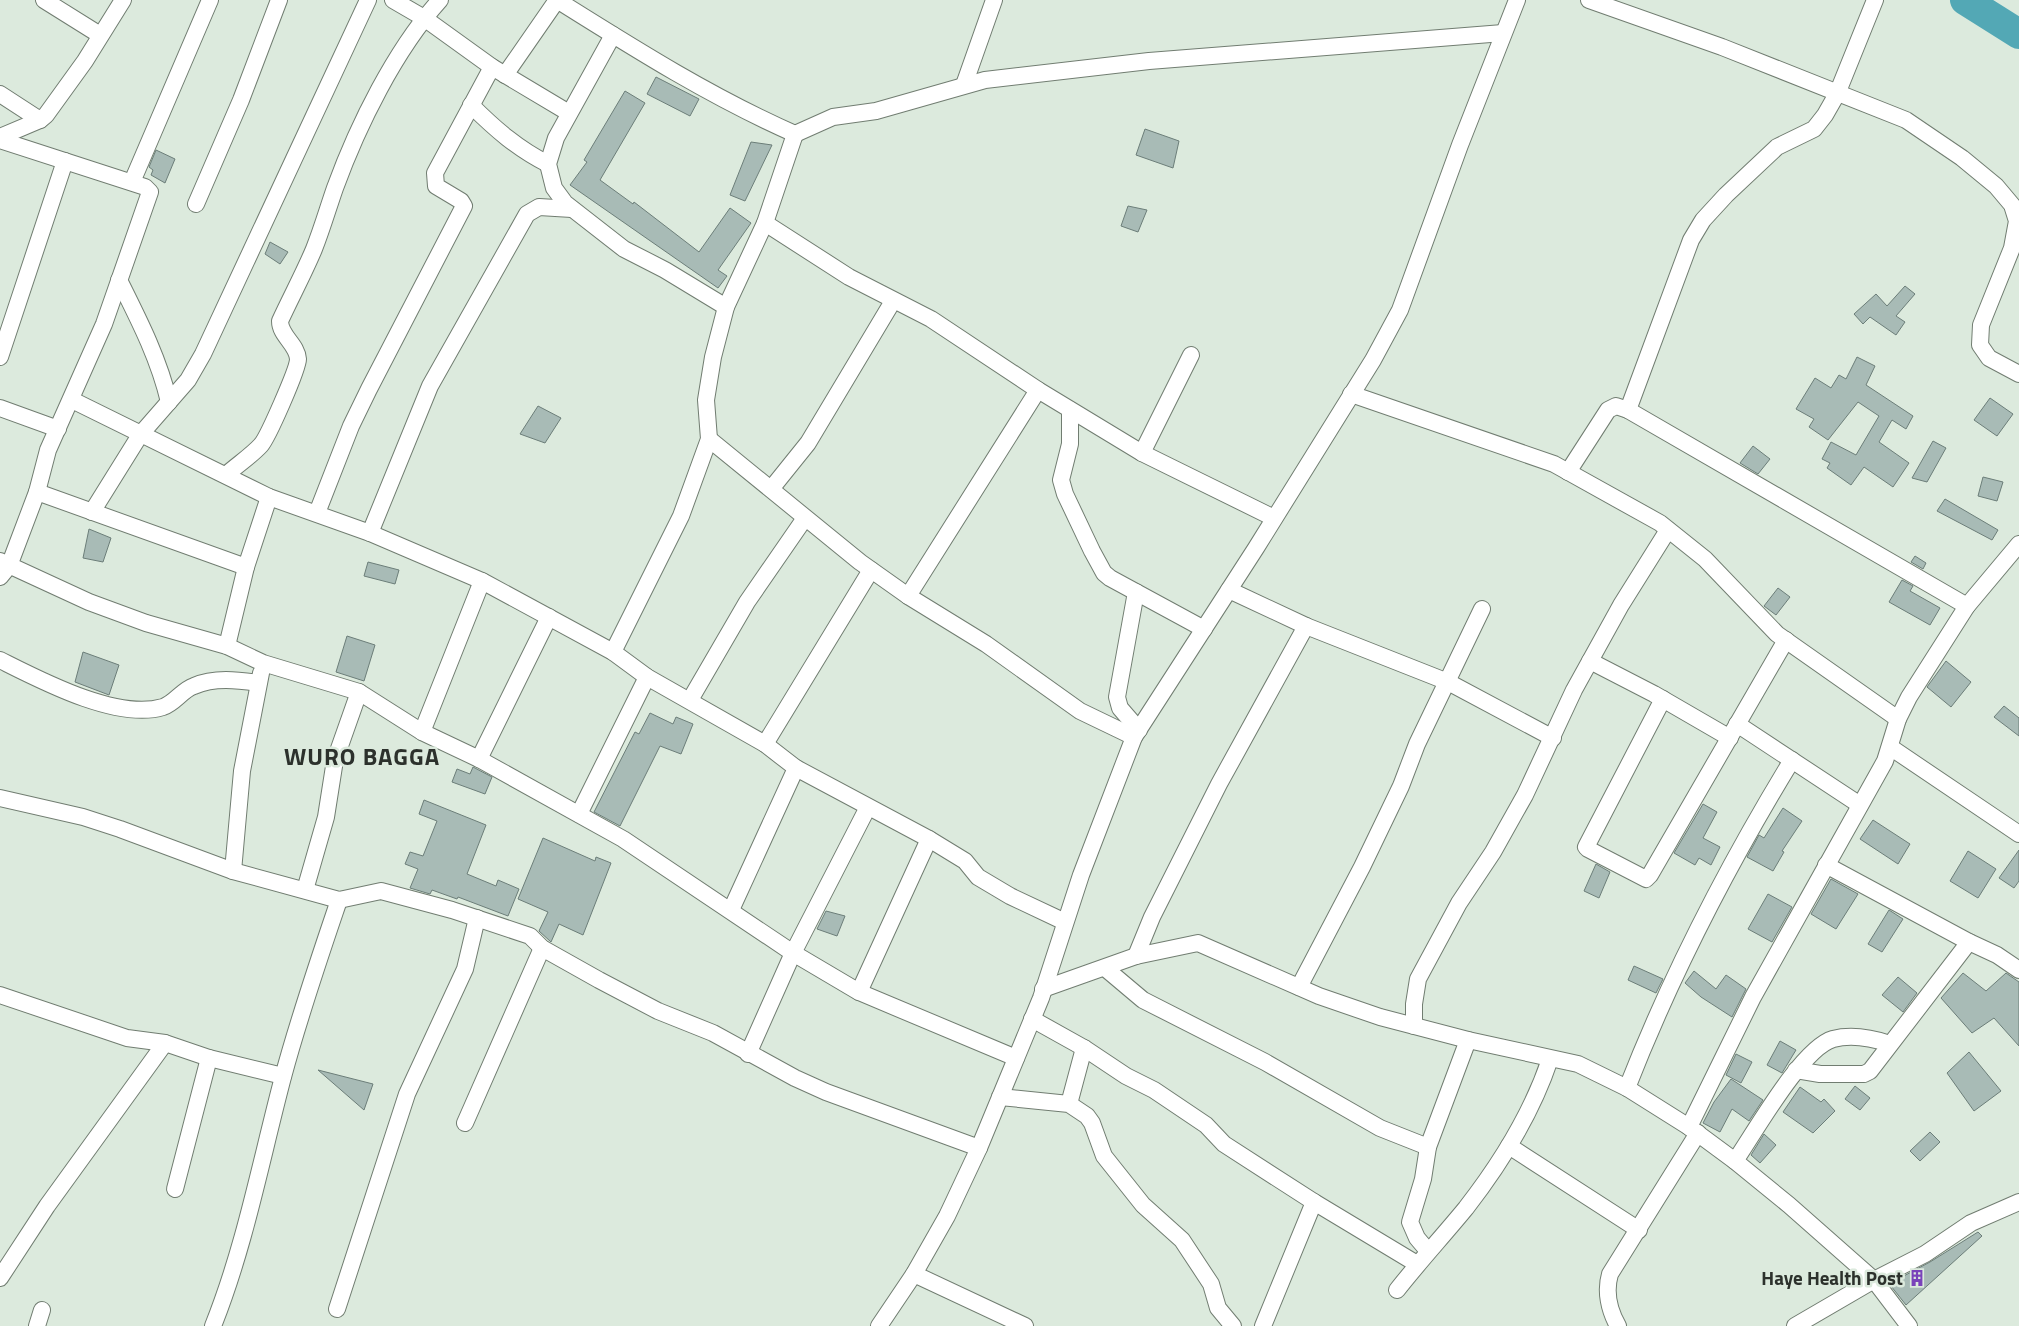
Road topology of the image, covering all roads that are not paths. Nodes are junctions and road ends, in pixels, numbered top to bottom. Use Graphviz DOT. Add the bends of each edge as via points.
graph roads {
  1 [pos="44,0"];
  2 [pos="123,0"];
  3 [pos="210,0"];
  4 [pos="278,0"];
  5 [pos="368,0"];
  6 [pos="393,0"];
  7 [pos="440,0"];
  8 [pos="557,0"];
  9 [pos="994,0"];
  10 [pos="1517,0"];
  11 [pos="1589,0"];
  12 [pos="1875,0"];
  13 [pos="424,18"];
  14 [pos="1504,33"];
  15 [pos="612,35"];
  16 [pos="100,36"];
  17 [pos="499,71"];
  18 [pos="964,85"];
  19 [pos="0,94"];
  20 [pos="1837,94"];
  21 [pos="471,105"];
  22 [pos="569,113"];
  23 [pos="40,120"];
  24 [pos="795,134"];
  25 [pos="0,139"];
  26 [pos="64,161"];
  27 [pos="548,164"];
  28 [pos="132,182"];
  29 [pos="196,204"];
  30 [pos="572,209"];
  31 [pos="765,224"];
  32 [pos="119,280"];
  33 [pos="893,301"];
  34 [pos="726,307"];
  35 [pos="1191,355"];
  36 [pos="0,357"];
  37 [pos="2019,374"];
  38 [pos="1038,390"];
  39 [pos="1351,394"];
  40 [pos="72,400"];
  41 [pos="169,402"];
  42 [pos="0,408"];
  43 [pos="1070,410"];
  44 [pos="1628,410"];
  45 [pos="58,429"];
  46 [pos="140,435"];
  47 [pos="709,439"];
  48 [pos="1142,453"];
  49 [pos="1568,472"];
  50 [pos="226,475"];
  51 [pos="771,490"];
  52 [pos="37,492"];
  53 [pos="269,497"];
  54 [pos="92,512"];
  55 [pos="317,513"];
  56 [pos="805,518"];
  57 [pos="1274,518"];
  58 [pos="1668,530"];
  59 [pos="370,533"];
  60 [pos="2019,544"];
  61 [pos="246,567"];
  62 [pos="3,568"];
  63 [pos="871,570"];
  64 [pos="482,581"];
  65 [pos="1229,590"];
  66 [pos="1136,592"];
  67 [pos="908,596"];
  68 [pos="1967,606"];
  69 [pos="1482,609"];
  70 [pos="548,617"];
  71 [pos="1306,626"];
  72 [pos="1204,630"];
  73 [pos="1786,640"];
  74 [pos="227,646"];
  75 [pos="613,652"];
  76 [pos="0,660"];
  77 [pos="1590,661"];
  78 [pos="263,663"];
  79 [pos="648,677"];
  80 [pos="1448,682"];
  81 [pos="258,683"];
  82 [pos="360,692"];
  83 [pos="1663,699"];
  84 [pos="690,700"];
  85 [pos="1120,708"];
  86 [pos="1093,717"];
  87 [pos="1898,719"];
  88 [pos="1733,731"];
  89 [pos="422,732"];
  90 [pos="1137,734"];
  91 [pos="1553,738"];
  92 [pos="765,744"];
  93 [pos="1890,747"];
  94 [pos="479,759"];
  95 [pos="1792,760"];
  96 [pos="796,768"];
  97 [pos="0,798"];
  98 [pos="1860,805"];
  99 [pos="868,807"];
  100 [pos="579,814"];
  101 [pos="2019,834"];
  102 [pos="929,839"];
  103 [pos="1826,865"];
  104 [pos="233,871"];
  105 [pos="305,890"];
  106 [pos="339,900"];
  107 [pos="731,910"];
  108 [pos="478,918"];
  109 [pos="1066,922"];
  110 [pos="1969,942"];
  111 [pos="542,948"];
  112 [pos="793,953"];
  113 [pos="1136,956"];
  114 [pos="1105,968"];
  115 [pos="2019,970"];
  116 [pos="1299,987"];
  117 [pos="1043,989"];
  118 [pos="859,992"];
  119 [pos="0,994"];
  120 [pos="1032,1019"];
  121 [pos="1414,1026"];
  122 [pos="1468,1040"];
  123 [pos="165,1043"];
  124 [pos="1890,1044"];
  125 [pos="1084,1048"];
  126 [pos="748,1054"];
  127 [pos="209,1058"];
  128 [pos="1016,1058"];
  129 [pos="1550,1059"];
  130 [pos="1796,1070"];
  131 [pos="283,1076"];
  132 [pos="1628,1088"];
  133 [pos="1000,1097"];
  134 [pos="1069,1104"];
  135 [pos="465,1122"];
  136 [pos="1694,1130"];
  137 [pos="1510,1146"];
  138 [pos="1428,1147"];
  139 [pos="980,1148"];
  140 [pos="1735,1161"];
  141 [pos="175,1189"];
  142 [pos="1314,1202"];
  143 [pos="2019,1202"];
  144 [pos="1639,1230"];
  145 [pos="1428,1251"];
  146 [pos="1417,1264"];
  147 [pos="914,1274"];
  148 [pos="0,1278"];
  149 [pos="1874,1280"];
  150 [pos="1397,1290"];
  151 [pos="337,1309"];
  152 [pos="42,1310"];
  153 [pos="1902,1323"];
  154 [pos="37,1326"];
  155 [pos="213,1326"];
  156 [pos="879,1326"];
  157 [pos="1025,1326"];
  158 [pos="1233,1326"];
  159 [pos="1262,1326"];
  160 [pos="1618,1326"];
  161 [pos="1795,1326"];
  1 -- 16 [label="street"];
  2 -- 16 [label="street"];
  3 -- 28 [label="street"];
  4 -- 29 [label="street" via="241,100"];
  5 -- 41 [label="street" via="203,354 188,380"];
  6 -- 13 [label="street"];
  7 -- 13 [label="street"];
  8 -- 15 [label="street"];
  8 -- 17 [label="street"];
  9 -- 18 [label="street"];
  10 -- 14 [label="street"];
  11 -- 20 [label="street" via="1722,47"];
  12 -- 20 [label="street"];
  13 -- 17 [label="street"];
  13 -- 50 [label="street" via="367,116 336,186 314,248 280,321 298,356 286,393 263,443"];
  14 -- 18 [label="street" via="1148,61"];
  14 -- 39 [label="street" via="1400,310"];
  15 -- 22 [label="street"];
  15 -- 24 [label="street" via="704,90"];
  16 -- 23 [label="street" via="54,106"];
  17 -- 21 [label="street"];
  17 -- 22 [label="street"];
  18 -- 24 [label="street" via="876,111 833,117"];
  19 -- 23 [label="street"];
  20 -- 37 [label="street" via="1906,120 1930,134 1996,186 2012,206 2017,221 2012,248 1981,324 1980,345 1989,358"];
  20 -- 44 [label="street" via="1814,129 1777,147 1704,220 1691,240"];
  21 -- 27 [label="street" via="509,140"];
  21 -- 55 [label="street" via="434,173 436,186 464,206 351,426"];
  22 -- 27 [label="street" via="556,138"];
  23 -- 25 [label="street"];
  24 -- 31 [label="street"];
  25 -- 26 [label="street"];
  26 -- 28 [label="street"];
  26 -- 36 [label="street"];
  27 -- 30 [label="street" via="554,188"];
  28 -- 32 [label="street" via="150,192"];
  30 -- 34 [label="street" via="624,249 666,270"];
  30 -- 59 [label="street" via="539,207 527,214 430,386"];
  31 -- 33 [label="street"];
  31 -- 34 [label="street"];
  32 -- 40 [label="street"];
  32 -- 41 [label="street" via="152,348"];
  33 -- 38 [label="street" via="930,319"];
  33 -- 51 [label="street" via="808,443"];
  34 -- 47 [label="street" via="706,400"];
  35 -- 48 [label="street"];
  38 -- 43 [label="street"];
  38 -- 67 [label="street"];
  39 -- 49 [label="street" via="1513,449"];
  39 -- 57 [label="street"];
  40 -- 45 [label="street"];
  40 -- 46 [label="street"];
  41 -- 46 [label="street"];
  42 -- 45 [label="street"];
  43 -- 48 [label="street"];
  43 -- 66 [label="street" via="1070,444 1061,480 1064,494 1104,573"];
  44 -- 49 [label="street" via="1616,406 1608,410"];
  44 -- 68 [label="street"];
  45 -- 52 [label="street" via="48,450"];
  46 -- 50 [label="street"];
  46 -- 54 [label="street"];
  47 -- 51 [label="street"];
  47 -- 75 [label="street" via="681,516"];
  48 -- 57 [label="street"];
  49 -- 58 [label="street"];
  50 -- 53 [label="street"];
  51 -- 56 [label="street"];
  52 -- 54 [label="street"];
  52 -- 62 [label="street"];
  53 -- 55 [label="street"];
  53 -- 61 [label="street"];
  54 -- 61 [label="street"];
  55 -- 59 [label="street"];
  56 -- 63 [label="street"];
  56 -- 84 [label="street" via="747,602"];
  57 -- 65 [label="street"];
  58 -- 73 [label="street" via="1705,559"];
  58 -- 77 [label="street"];
  59 -- 64 [label="street"];
  60 -- 68 [label="street"];
  61 -- 74 [label="street"];
  62 -- 74 [label="street" via="146,623"];
  63 -- 67 [label="street"];
  63 -- 92 [label="street"];
  64 -- 70 [label="street"];
  64 -- 89 [label="street"];
  65 -- 71 [label="street"];
  65 -- 72 [label="street"];
  66 -- 72 [label="street"];
  66 -- 85 [label="street" via="1117,697"];
  67 -- 86 [label="street" via="986,644"];
  68 -- 87 [label="street"];
  69 -- 80 [label="street"];
  70 -- 75 [label="street"];
  70 -- 94 [label="street"];
  71 -- 80 [label="street"];
  71 -- 113 [label="street" via="1219,784 1152,917"];
  72 -- 90 [label="street"];
  73 -- 87 [label="street"];
  73 -- 88 [label="street"];
  74 -- 78 [label="street"];
  75 -- 79 [label="street"];
  76 -- 81 [label="street" via="63,691 113,706 150,710 164,707 193,686 235,680"];
  77 -- 83 [label="street"];
  77 -- 91 [label="street"];
  78 -- 81 [label="street"];
  78 -- 82 [label="street"];
  79 -- 84 [label="street"];
  79 -- 100 [label="street"];
  80 -- 91 [label="street"];
  80 -- 116 [label="street" via="1366,859"];
  81 -- 104 [label="street" via="242,771"];
  82 -- 89 [label="street"];
  82 -- 105 [label="street" via="335,760 326,817"];
  83 -- 88 [label="street"];
  83 -- 88 [label="street" via="1586,845 1588,850 1644,878 1649,878"];
  84 -- 92 [label="street"];
  85 -- 86 [label="street"];
  85 -- 90 [label="street"];
  86 -- 90 [label="street"];
  87 -- 93 [label="street"];
  88 -- 95 [label="street"];
  89 -- 94 [label="street"];
  90 -- 109 [label="street" via="1081,875"];
  91 -- 121 [label="street" via="1525,795 1418,979"];
  92 -- 96 [label="street"];
  93 -- 98 [label="street"];
  93 -- 101 [label="street"];
  94 -- 100 [label="street"];
  95 -- 98 [label="street"];
  95 -- 132 [label="street" via="1745,836 1702,918"];
  96 -- 99 [label="street"];
  96 -- 107 [label="street"];
  97 -- 104 [label="street" via="111,826"];
  98 -- 103 [label="street"];
  99 -- 102 [label="street"];
  99 -- 112 [label="street"];
  100 -- 107 [label="street"];
  102 -- 109 [label="street" via="965,862 986,882"];
  102 -- 118 [label="street"];
  103 -- 110 [label="street"];
  103 -- 136 [label="street" via="1753,997"];
  104 -- 105 [label="street"];
  105 -- 106 [label="street"];
  106 -- 108 [label="street" via="381,891"];
  106 -- 131 [label="street"];
  107 -- 112 [label="street"];
  108 -- 111 [label="street" via="530,936"];
  108 -- 151 [label="street" via="465,968 407,1094"];
  109 -- 117 [label="street"];
  110 -- 115 [label="street"];
  110 -- 124 [label="street"];
  111 -- 126 [label="street" via="658,1011 712,1033"];
  111 -- 135 [label="street"];
  112 -- 118 [label="street"];
  112 -- 126 [label="street"];
  113 -- 114 [label="street"];
  113 -- 116 [label="street" via="1198,943"];
  114 -- 117 [label="street"];
  114 -- 138 [label="street" via="1143,1000 1265,1062 1380,1128"];
  116 -- 121 [label="street"];
  117 -- 120 [label="street"];
  118 -- 128 [label="street"];
  119 -- 123 [label="street" via="127,1038"];
  120 -- 125 [label="street"];
  120 -- 128 [label="street"];
  121 -- 122 [label="street"];
  122 -- 129 [label="street"];
  122 -- 138 [label="street"];
  123 -- 127 [label="street"];
  123 -- 148 [label="street" via="47,1206"];
  124 -- 130 [label="street" via="1873,1038 1832,1040 1811,1053"];
  124 -- 130 [label="street" via="1875,1067 1864,1074 1820,1074"];
  125 -- 134 [label="street"];
  125 -- 142 [label="street" via="1154,1090 1206,1125 1224,1144"];
  126 -- 139 [label="street" via="826,1092"];
  127 -- 131 [label="street"];
  127 -- 141 [label="street"];
  128 -- 133 [label="street"];
  129 -- 132 [label="street" via="1578,1064"];
  129 -- 137 [label="street" via="1534,1100"];
  130 -- 140 [label="street"];
  131 -- 155 [label="street" via="250,1210 226,1294"];
  132 -- 136 [label="street"];
  133 -- 134 [label="street"];
  133 -- 139 [label="street"];
  134 -- 158 [label="street" via="1087,1116 1104,1156 1143,1205 1182,1240 1211,1284 1218,1308"];
  136 -- 140 [label="street"];
  136 -- 144 [label="street"];
  137 -- 144 [label="street"];
  137 -- 145 [label="street" via="1466,1208"];
  138 -- 145 [label="street" via="1423,1179 1410,1222"];
  139 -- 147 [label="street"];
  140 -- 149 [label="street"];
  142 -- 146 [label="street"];
  142 -- 159 [label="street"];
  143 -- 149 [label="street" via="1971,1223 1925,1254"];
  144 -- 160 [label="street" via="1608,1282 1609,1302"];
  145 -- 146 [label="street"];
  146 -- 150 [label="street"];
  147 -- 156 [label="street"];
  147 -- 157 [label="street"];
  149 -- 153 [label="street"];
  149 -- 161 [label="street"];
  152 -- 154 [label="street"];
}
